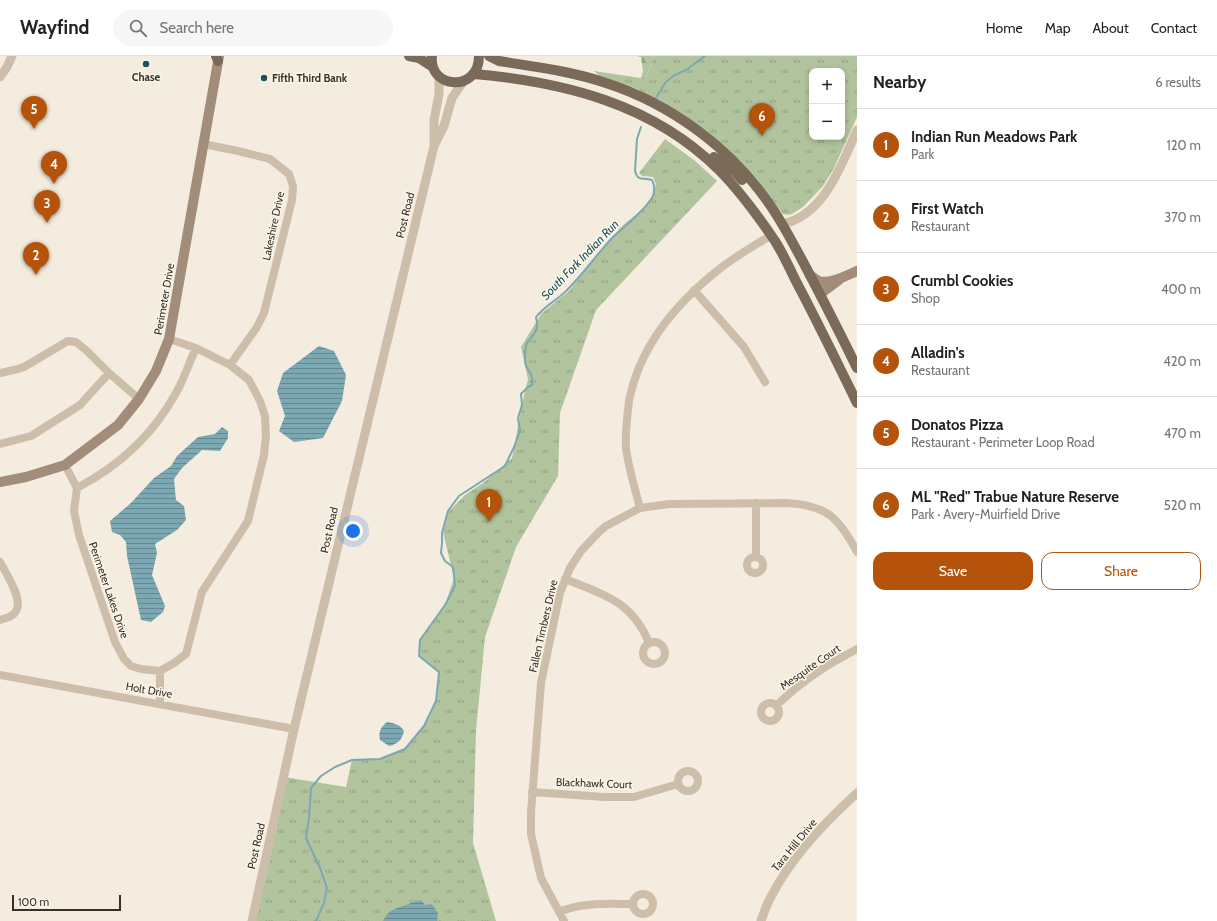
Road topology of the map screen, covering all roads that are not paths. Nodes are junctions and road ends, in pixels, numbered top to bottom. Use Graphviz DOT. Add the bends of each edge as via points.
graph roads {
  1 [pos="12,56"];
  2 [pos="409,56"];
  3 [pos="432,56"];
  4 [pos="479,56"];
  5 [pos="489,56"];
  6 [pos="218,58"];
  7 [pos="433,66"];
  8 [pos="474,74"];
  9 [pos="439,76"];
  10 [pos="0,77"];
  11 [pos="463,82"];
  12 [pos="654,121"];
  13 [pos="857,130"];
  14 [pos="203,144"];
  15 [pos="434,146"];
  16 [pos="718,161"];
  17 [pos="782,224"];
  18 [pos="771,236"];
  19 [pos="857,271"];
  20 [pos="812,278"];
  21 [pos="841,278"];
  22 [pos="694,290"];
  23 [pos="820,294"];
  24 [pos="169,339"];
  25 [pos="196,348"];
  26 [pos="230,365"];
  27 [pos="857,368"];
  28 [pos="0,373"];
  29 [pos="109,373"];
  30 [pos="765,382"];
  31 [pos="139,399"];
  32 [pos="857,403"];
  33 [pos="0,444"];
  34 [pos="65,465"];
  35 [pos="0,482"];
  36 [pos="77,488"];
  37 [pos="756,503"];
  38 [pos="640,508"];
  39 [pos="857,552"];
  40 [pos="756,557"];
  41 [pos="0,562"];
  42 [pos="565,579"];
  43 [pos="0,620"];
  44 [pos="649,644"];
  45 [pos="857,649"];
  46 [pos="160,671"];
  47 [pos="0,675"];
  48 [pos="160,704"];
  49 [pos="776,706"];
  50 [pos="294,729"];
  51 [pos="678,784"];
  52 [pos="532,792"];
  53 [pos="857,793"];
  54 [pos="632,904"];
  55 [pos="558,912"];
  56 [pos="252,921"];
  57 [pos="564,921"];
  58 [pos="761,921"];
  1 -- 10 [label="street"];
  2 -- 7 [label="main road"];
  3 -- 7 [label="main road"];
  4 -- 8 [label="main road"];
  5 -- 17 [label="main road" via="499,61 568,72 605,82 663,108 723,151 748,177"];
  6 -- 14 [label="main road, Perimeter Drive"];
  7 -- 9 [label="main road"];
  8 -- 11 [label="main road"];
  8 -- 12 [label="main road" via="501,76 571,89 619,104"];
  9 -- 11 [label="main road" via="450,82"];
  9 -- 15 [label="street, Post Road" via="440,94 434,127"];
  11 -- 15 [label="street, Post Road" via="452,98 444,126"];
  12 -- 16 [label="main road" via="678,129"];
  12 -- 18 [label="main road" via="694,148 718,169 743,197"];
  13 -- 17 [label="street" via="837,175 824,195 804,214"];
  14 -- 24 [label="main road, Perimeter Drive"];
  14 -- 26 [label="street, Lakeshire Drive" via="270,159 289,174 293,186 292,200 264,313"];
  15 -- 50 [label="street, Post Road"];
  16 -- 17 [label="main road" via="735,172 774,222"];
  16 -- 23 [label="main road" via="755,203 791,256 807,288"];
  17 -- 20 [label="main road"];
  18 -- 22 [label="street" via="723,266"];
  18 -- 32 [label="main road"];
  19 -- 21 [label="main road"];
  20 -- 21 [label="main road" via="822,281"];
  20 -- 23 [label="main road"];
  21 -- 23 [label="main road"];
  22 -- 30 [label="street" via="744,347"];
  22 -- 38 [label="street" via="658,332 641,362 631,393 626,449"];
  23 -- 27 [label="main road"];
  24 -- 25 [label="street"];
  24 -- 31 [label="main road, Perimeter Drive" via="156,371"];
  25 -- 26 [label="street"];
  25 -- 36 [label="street" via="177,392 150,431 117,463"];
  26 -- 46 [label="street" via="249,380 260,401 265,416 264,455 248,521 202,592 186,654"];
  28 -- 29 [label="street" via="24,367 72,341 87,351"];
  29 -- 31 [label="street"];
  29 -- 33 [label="street" via="80,405 31,436"];
  31 -- 34 [label="main road, Perimeter Drive" via="118,425"];
  34 -- 35 [label="main road, Perimeter Drive"];
  34 -- 36 [label="street"];
  36 -- 46 [label="street, Perimeter Lakes Drive" via="74,511 79,535 115,642 131,666 141,670"];
  37 -- 38 [label="street, Fallen Timbers Drive" via="669,504"];
  37 -- 39 [label="street, Fallen Timbers Drive" via="800,503 813,506 835,518 844,528"];
  37 -- 40 [label="street"];
  38 -- 42 [label="street, Fallen Timbers Drive" via="599,532 581,551"];
  41 -- 43 [label="street" via="18,602 17,611 10,617"];
  42 -- 44 [label="street" via="606,596 625,608 640,624"];
  42 -- 52 [label="street, Fallen Timbers Drive" via="541,683"];
  45 -- 49 [label="street, Mesquite Court" via="833,661"];
  46 -- 48 [label="street"];
  47 -- 48 [label="street, Holt Drive"];
  48 -- 50 [label="street, Holt Drive"];
  50 -- 56 [label="street, Post Road"];
  51 -- 52 [label="street, Blackhawk Court" via="634,797"];
  52 -- 55 [label="street, Fallen Timbers Drive" via="531,834 541,878"];
  53 -- 58 [label="street, Tara Hill Drive" via="794,860 771,896"];
  54 -- 55 [label="street" via="594,904"];
  55 -- 57 [label="street, Fallen Timbers Drive"];
}
